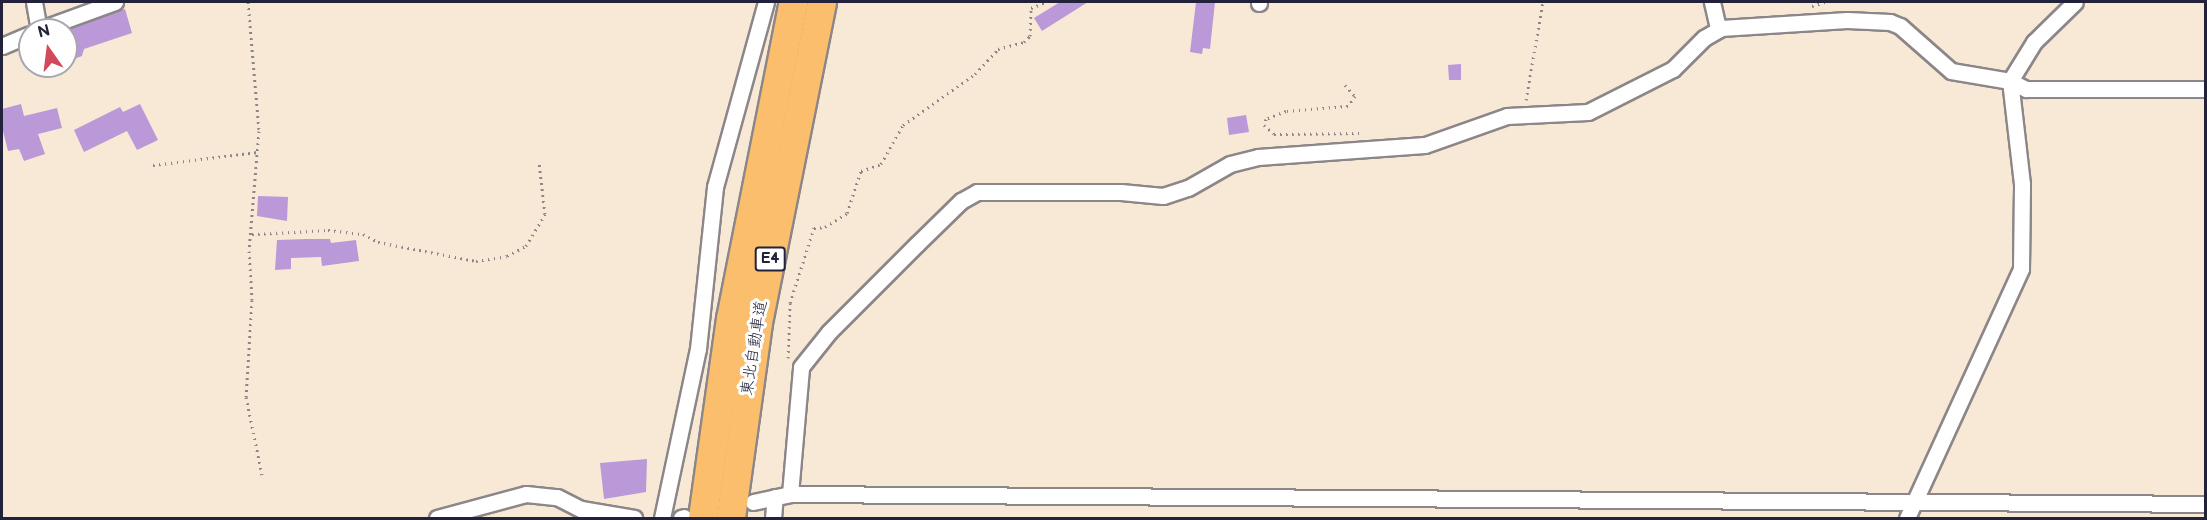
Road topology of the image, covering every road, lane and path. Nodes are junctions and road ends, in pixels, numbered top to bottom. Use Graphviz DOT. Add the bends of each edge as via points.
graph roads {
  1 [pos="34,2"];
  2 [pos="115,2"];
  3 [pos="248,2"];
  4 [pos="766,2"];
  5 [pos="794,2"];
  6 [pos="822,2"];
  7 [pos="1046,2"];
  8 [pos="1543,2"];
  9 [pos="1712,2"];
  10 [pos="2075,2"];
  11 [pos="36,18"];
  12 [pos="71,18"];
  13 [pos="1718,29"];
  14 [pos="18,39"];
  15 [pos="2,46"];
  16 [pos="2010,81"];
  17 [pos="1346,85"];
  18 [pos="2205,89"];
  19 [pos="1523,114"];
  20 [pos="1365,133"];
  21 [pos="257,152"];
  22 [pos="539,162"];
  23 [pos="153,165"];
  24 [pos="252,234"];
  25 [pos="786,369"];
  26 [pos="262,475"];
  27 [pos="790,494"];
  28 [pos="775,497"];
  29 [pos="1914,503"];
  30 [pos="2205,504"];
  31 [pos="742,510"];
  32 [pos="689,518"];
  33 [pos="437,519"];
  34 [pos="634,519"];
  35 [pos="662,519"];
  36 [pos="773,519"];
  37 [pos="1906,519"];
  1 -- 11 [label="street"];
  2 -- 12 [label="street"];
  3 -- 21 [label="path" via="259,95"];
  4 -- 35 [label="street" via="715,187 698,349"];
  5 -- 32 [label="highway, 東北自動車道 / E4"];
  6 -- 31 [label="highway, 東北自動車道 / E4" via="758,323"];
  7 -- 25 [label="path" via="1031,8 1030,36 1024,42 998,49 975,74 903,125 881,164 861,171 847,213 825,227 814,228 790,303"];
  8 -- 19 [label="path"];
  9 -- 13 [label="street"];
  10 -- 16 [label="street" via="2034,42"];
  13 -- 16 [label="street" via="1847,20 1890,22 1951,71"];
  13 -- 19 [label="street" via="1678,66 1618,100 1565,116"];
  14 -- 15 [label="street"];
  16 -- 18 [label="street" via="2026,89"];
  16 -- 29 [label="street" via="2022,184 2021,269"];
  17 -- 20 [label="path" via="1355,96 1348,106 1286,111 1266,119 1265,127 1274,134"];
  19 -- 27 [label="street" via="1425,145 1251,159 1230,164 1188,188 1163,196 986,190 968,196 844,316 801,367"];
  21 -- 23 [label="path"];
  21 -- 24 [label="path"];
  22 -- 24 [label="path" via="545,214 526,246 507,256 476,261 378,242 363,234 328,230"];
  24 -- 26 [label="path" via="246,397"];
  27 -- 28 [label="street"];
  27 -- 29 [label="street"];
  28 -- 31 [label="street"];
  28 -- 36 [label="street"];
  29 -- 30 [label="street"];
  29 -- 37 [label="street"];
  33 -- 34 [label="street" via="526,494 557,497 581,509"];
}
